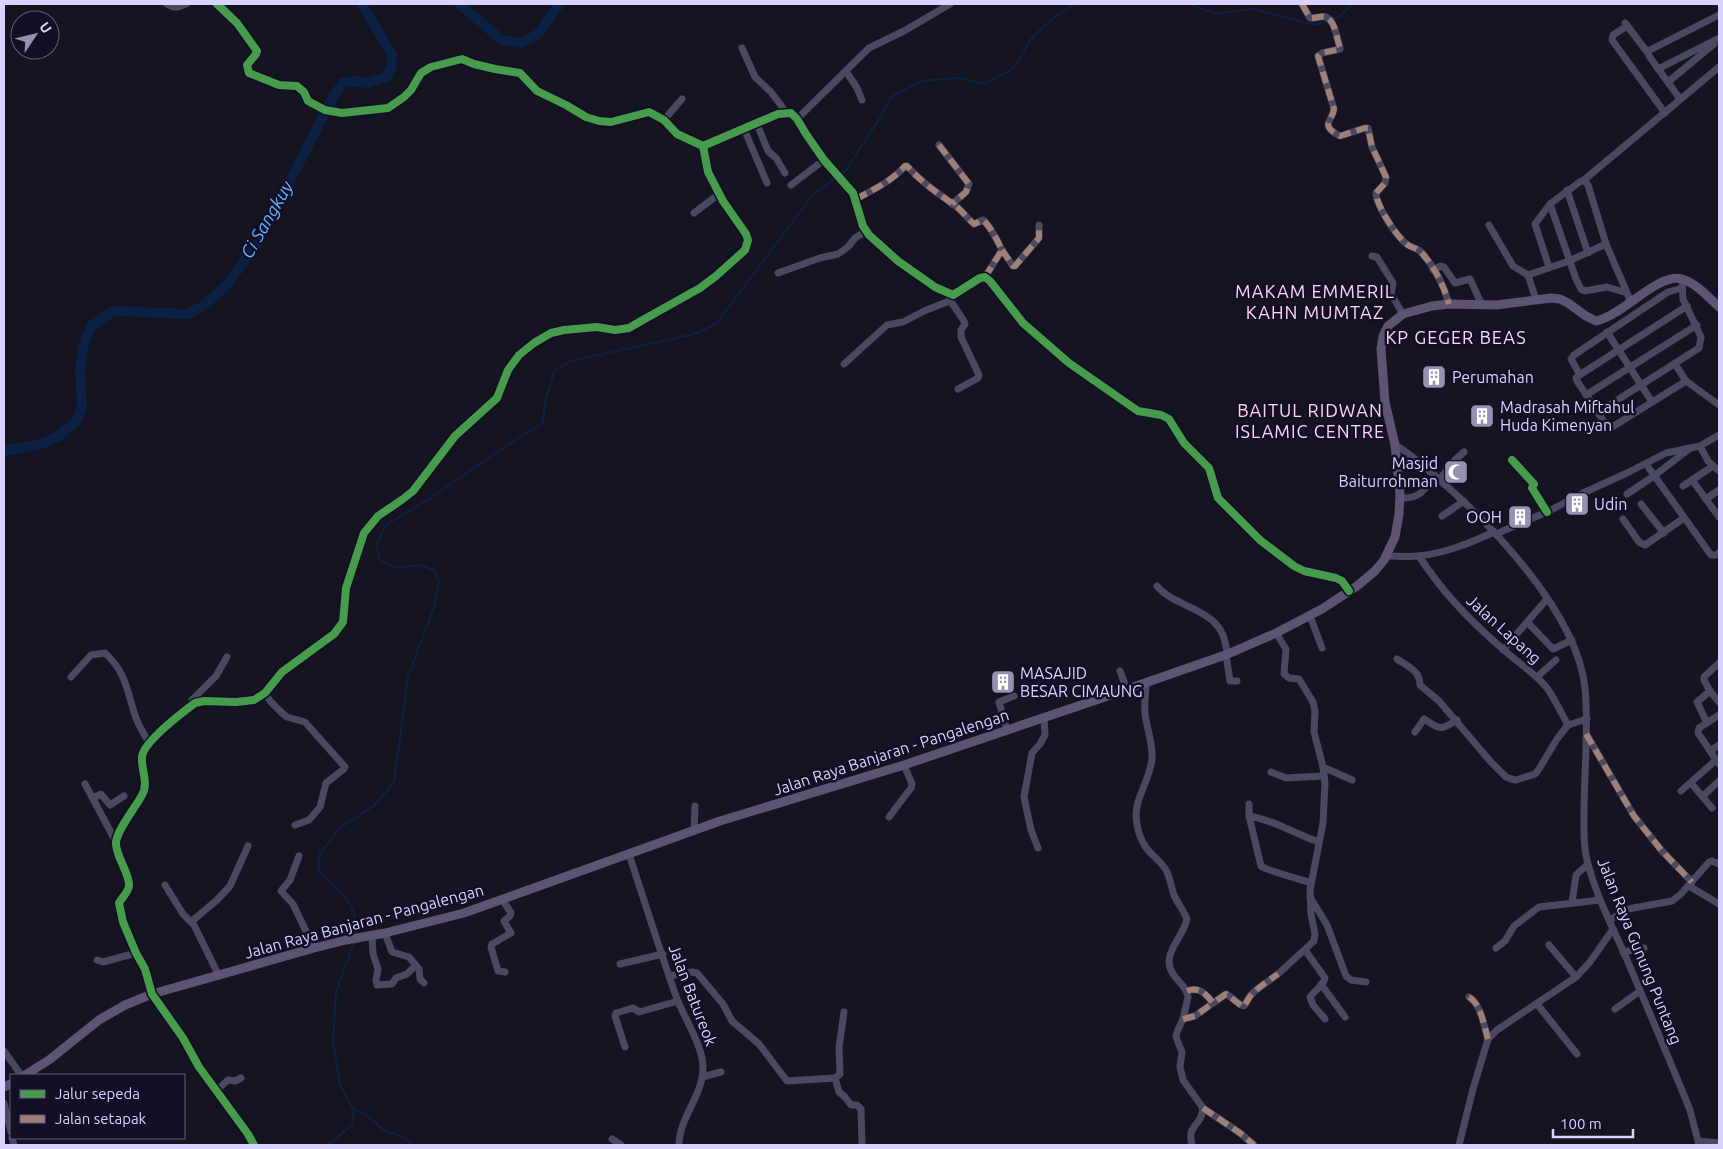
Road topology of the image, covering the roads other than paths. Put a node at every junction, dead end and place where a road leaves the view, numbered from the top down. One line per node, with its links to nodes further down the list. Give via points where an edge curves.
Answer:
1 (167, 4): 2 (street, via 178,7)
2 (186, 4)
3 (217, 4): 20 (street, via 237,23 257,51 247,65 249,73 279,85 297,86 308,101 325,110 342,113 388,108 411,90 420,73 462,59 495,69 520,72 537,91 599,122 646,112)
4 (950, 4): 12 (street, via 869,48)
5 (1302, 4): 45 (street, via 1310,18 1324,16 1329,20 1340,48 1318,56 1334,109 1329,125 1341,136 1368,128 1372,147 1386,177 1376,193 1377,201 1392,229 1408,246 1420,251)
6 (1718, 13): 9 (street)
7 (1719, 39): 11 (street); 13 (street)
8 (742, 48): 17 (street, via 755,77)
9 (1648, 53): 11 (street); 18 (street, via 1626,24 1614,35 1612,40)
10 (1719, 67): 15 (street)
11 (1658, 68): 13 (street)
12 (846, 71): 16 (street); 19 (street)
13 (1668, 82): 15 (street)
14 (682, 99): 20 (street)
15 (1680, 99): 18 (street)
16 (862, 100)
17 (786, 112): 19 (street); 21 (street)
18 (1665, 113): 27 (street)
19 (797, 119): 25 (street)
20 (664, 120): 24 (street, via 677,134)
21 (757, 124): 22 (street); 26 (street, via 768,151)
22 (744, 129): 24 (street); 28 (street)
23 (939, 145): 33 (street, via 969,184 966,192)
24 (704, 146): 31 (street, via 708,172)
25 (824, 160): 29 (street); 32 (street)
26 (785, 173)
27 (1584, 180): 30 (street); 39 (street)
28 (767, 183)
29 (791, 185)
30 (1567, 190): 34 (street); 41 (street)
31 (719, 194): 35 (street); 120 (street, via 746,234 748,240 743,251 700,288 629,328 597,327 551,333 519,355 508,370 497,398 455,436 413,490 378,516 364,533 346,588 343,622 338,629 282,672)
32 (856, 199): 33 (street, via 906,166); 38 (street)
33 (952, 204): 40 (street, via 974,224 984,220)
34 (1550, 204): 43 (street); 44 (street, via 1535,224)
35 (694, 212)
36 (1039, 225): 40 (street, via 1039,238 1016,266)
37 (1489, 225): 47 (street, via 1513,266)
38 (866, 231): 46 (street, via 838,254); 51 (street, via 898,261)
39 (1606, 244): 41 (street); 50 (street)
40 (1002, 250): 48 (street)
41 (1588, 253): 43 (street)
42 (1372, 256): 58 (street, via 1377,257 1393,283 1391,294)
43 (1569, 261): 44 (street); 50 (street, via 1581,289 1607,287)
44 (1549, 267): 47 (street)
45 (1433, 270): 54 (street); 55 (street, via 1444,267 1456,283 1470,279)
46 (778, 273)
47 (1528, 275): 52 (street)
48 (985, 277): 51 (street); 100 (street, via 1023,323 1060,356 1138,411 1170,419 1184,443 1212,471 1218,498 1260,540 1294,566 1336,578)
49 (1682, 284): 53 (main road, Jalan Raya Banjaran - Pangalengan, via 1678,278 1662,282); 56 (street); 57 (main road, via 1694,285); 60 (street)
50 (1627, 292): 53 (street)
51 (952, 298): 62 (street, via 903,322 887,325); 68 (street, via 965,324 961,337 979,375)
52 (1536, 300): 53 (main road, Jalan Raya Banjaran - Pangalengan, via 1560,299 1596,321 1616,313); 55 (main road, Jalan Raya Banjaran - Pangalengan)
53 (1631, 302)
54 (1449, 304): 55 (main road, Jalan Raya Banjaran - Pangalengan); 58 (main road, Jalan Raya Banjaran - Pangalengan)
55 (1482, 305)
56 (1687, 306): 59 (street); 61 (street)
57 (1719, 307)
58 (1403, 314): 74 (main road, Jalan Raya Banjaran - Pangalengan, via 1388,326 1381,342 1385,402)
59 (1697, 325): 63 (street, via 1701,337 1699,348); 64 (street)
60 (1607, 332): 61 (street); 65 (street, via 1571,359)
61 (1618, 350): 64 (street); 65 (street)
62 (844, 364)
63 (1675, 364): 66 (street); 67 (street)
64 (1630, 366): 67 (street); 69 (street)
65 (1580, 374): 69 (street, via 1576,378)
66 (1686, 381): 70 (street); 71 (street)
67 (1641, 385): 70 (street); 72 (street)
68 (958, 390)
69 (1586, 395): 72 (street)
70 (1652, 402): 72 (street, via 1610,428)
71 (1719, 405)
72 (1597, 413)
73 (1719, 435): 75 (street)
74 (1395, 445): 81 (street, Jalan Raya Gunung Puntang); 86 (main road, Jalan Raya Banjaran - Pangalengan)
75 (1700, 446): 76 (street); 79 (street, via 1704,456)
76 (1689, 448): 78 (street, via 1671,451); 80 (street)
77 (1464, 452): 81 (street)
78 (1646, 464): 80 (street); 94 (street)
79 (1716, 468): 82 (street)
80 (1654, 476): 85 (street); 92 (street)
81 (1437, 478): 86 (street, via 1421,494); 88 (street, Jalan Raya Gunung Puntang)
82 (1692, 480): 83 (street); 87 (street)
83 (1683, 486)
84 (1719, 490): 87 (street)
85 (1627, 494)
86 (1400, 498): 97 (main road, Jalan Raya Banjaran - Pangalengan, via 1398,524)
87 (1706, 499): 91 (street)
88 (1464, 501): 90 (street); 94 (street, Jalan Raya Gunung Puntang)
89 (1641, 504): 95 (street)
90 (1442, 516)
91 (1719, 517)
92 (1684, 518): 95 (street); 96 (street, via 1711,555)
93 (1623, 519): 95 (street, via 1643,545)
94 (1495, 533): 98 (street); 101 (street, Jalan Raya Gunung Puntang)
95 (1664, 533)
96 (1719, 553)
97 (1387, 556): 98 (street); 100 (main road, Jalan Raya Banjaran - Pangalengan, via 1375,571)
98 (1419, 556): 107 (street, Jalan Lapang, via 1452,601)
99 (1157, 586): 108 (street, via 1181,604 1208,617 1223,634)
100 (1349, 591): 102 (main road, Jalan Raya Banjaran - Pangalengan)
101 (1547, 599): 105 (street, Jalan Raya Gunung Puntang); 107 (street)
102 (1312, 615): 104 (main road, Jalan Raya Banjaran - Pangalengan); 106 (street)
103 (1530, 625): 105 (street, via 1553,649)
104 (1276, 633): 108 (main road, Jalan Raya Banjaran - Pangalengan); 138 (street, via 1286,649 1284,674 1299,679 1313,702 1314,732)
105 (1572, 640): 126 (street, Jalan Raya Gunung Puntang, via 1581,665)
106 (1322, 648)
107 (1503, 650): 115 (street, Jalan Lapang)
108 (1227, 654): 116 (street, via 1230,681); 117 (main road, Jalan Raya Banjaran - Pangalengan)
109 (227, 657): 123 (street, via 216,676 192,700)
110 (1397, 659): 127 (street, via 1416,672 1420,686 1439,700)
111 (1556, 660): 115 (street)
112 (1719, 663): 119 (street, via 1704,677)
113 (1120, 671): 118 (street)
114 (71, 677): 133 (street, via 91,655 105,653 128,687 134,715)
115 (1537, 677): 129 (street, Jalan Lapang)
116 (1237, 681)
117 (1146, 683): 118 (main road, Jalan Raya Banjaran - Pangalengan); 198 (street, via 1144,702 1152,759 1136,805 1136,822 1142,843 1165,869 1174,896 1186,917 1169,956 1171,972)
118 (1127, 690): 125 (main road, Jalan Raya Banjaran - Pangalengan)
119 (1710, 690): 122 (street); 128 (street, via 1697,702)
120 (265, 693): 123 (street, via 250,701 204,701); 154 (street, via 287,717 305,722 345,767 326,783 320,807 309,820)
121 (1014, 696): 130 (street, via 999,702)
122 (1719, 702)
123 (191, 706): 133 (street)
124 (1719, 715): 128 (street)
125 (1044, 718): 130 (main road, Jalan Raya Banjaran - Pangalengan); 159 (street, via 1045,735 1032,753 1024,797)
126 (1587, 719): 129 (street); 132 (street, Jalan Raya Gunung Puntang)
127 (1456, 720): 129 (street, via 1511,780 1535,774); 131 (street, via 1439,728 1424,719)
128 (1707, 723): 135 (street, via 1698,732)
129 (1568, 725)
130 (1007, 730): 137 (main road, Jalan Raya Banjaran - Pangalengan)
131 (1415, 732)
132 (1586, 734): 162 (street, Jalan Raya Gunung Puntang, via 1584,833); 165 (street, via 1634,816)
133 (149, 743): 156 (street, via 142,757 144,793)
134 (1719, 745): 135 (street)
135 (1710, 751): 136 (street)
136 (1718, 762): 143 (street)
137 (904, 765): 153 (street, via 911,788); 155 (main road, Jalan Raya Banjaran - Pangalengan)
138 (1323, 767): 140 (street); 141 (street)
139 (1271, 772): 140 (street, via 1286,778)
140 (1324, 776): 157 (street)
141 (1352, 780)
142 (1719, 781): 147 (street)
143 (1691, 783): 145 (street); 147 (street)
144 (86, 784): 148 (street)
145 (1682, 791)
146 (124, 796): 148 (street, via 110,805 100,794)
147 (1703, 796): 151 (street)
148 (93, 798): 156 (street)
149 (1249, 804): 152 (street)
150 (695, 806): 155 (street)
151 (1712, 808)
152 (1249, 816): 157 (street); 164 (street, via 1261,866)
153 (889, 817)
154 (295, 824)
155 (694, 831): 160 (main road, Jalan Raya Banjaran - Pangalengan)
156 (116, 842): 185 (street, via 129,884 120,903 123,922)
157 (1319, 842): 164 (street)
158 (248, 846): 173 (street, via 230,886)
159 (1038, 848)
160 (629, 854): 168 (main road, Jalan Raya Banjaran - Pangalengan); 186 (street, Jalan Batureok)
161 (299, 856): 180 (street, via 290,880 281,891 293,904)
162 (1588, 864): 169 (street, Jalan Raya Gunung Puntang); 170 (street, via 1576,875)
163 (1719, 864): 165 (street, via 1709,862)
164 (1311, 882): 167 (street)
165 (1691, 884): 171 (street); 172 (street, via 1672,901 1628,909)
166 (165, 885): 173 (street)
167 (1310, 897): 175 (street); 178 (street)
168 (502, 899): 176 (main road, Jalan Raya Banjaran - Pangalengan, via 464,913); 190 (street, via 510,913 504,921 511,934 491,947 498,971)
169 (1600, 900): 170 (street); 172 (street, Jalan Raya Gunung Puntang)
170 (1572, 903): 181 (street, via 1535,909 1514,926 1505,941)
171 (1719, 904)
172 (1610, 920): 174 (street, Jalan Raya Gunung Puntang)
173 (192, 923): 191 (street)
174 (1613, 930): 184 (street, Jalan Raya Gunung Puntang); 193 (street)
175 (1330, 931): 178 (street); 194 (street, via 1348,978)
176 (385, 933): 177 (main road, Jalan Raya Banjaran - Pangalengan); 189 (street, via 392,952 408,957)
177 (371, 936): 180 (main road, Jalan Raya Banjaran - Pangalengan); 189 (street, via 372,954 378,969 377,985 392,984)
178 (1315, 939): 183 (street)
179 (1549, 945): 193 (street)
180 (314, 948): 191 (main road, Jalan Raya Banjaran - Pangalengan)
181 (1496, 948)
182 (1644, 948): 184 (street)
183 (1304, 950): 196 (street, via 1324,976); 202 (street, via 1255,991 1245,1006 1226,994)
184 (1623, 952): 197 (street, Jalan Raya Gunung Puntang)
185 (136, 953): 187 (street, via 103,962); 199 (street, via 145,969)
186 (663, 954): 188 (street); 192 (street, Jalan Batureok)
187 (97, 960)
188 (620, 964)
189 (415, 966): 195 (street)
190 (505, 972)
191 (219, 976): 199 (main road, Jalan Raya Banjaran - Pangalengan)
192 (669, 976): 201 (street, Jalan Batureok); 218 (street, via 697,973 723,1004 732,1021 759,1044 787,1081)
193 (1576, 977): 203 (street)
194 (1366, 982)
195 (424, 983)
196 (1321, 984): 206 (street); 208 (street, via 1310,999)
197 (1640, 991): 204 (street); 224 (street, Jalan Raya Gunung Puntang, via 1690,1110)
198 (1188, 992): 202 (street, via 1202,990); 207 (street)
199 (152, 994): 215 (main road, Jalan Raya Banjaran - Pangalengan, via 99,1020 49,1060); 219 (street)
200 (1469, 997): 209 (street, via 1476,1005)
201 (678, 1001): 210 (street, via 639,1012 633,1008 616,1014); 216 (street, Jalan Batureok, via 699,1049)
202 (1213, 1002): 207 (street, via 1193,1017)
203 (1537, 1004): 209 (street); 212 (street)
204 (1615, 1009)
205 (844, 1012): 218 (street, via 839,1048 840,1074)
206 (1345, 1017)
207 (1183, 1019): 221 (street, via 1176,1037 1182,1052 1181,1074)
208 (1325, 1019)
209 (1488, 1039): 232 (street)
210 (625, 1048)
211 (4, 1051): 214 (street)
212 (1577, 1054)
213 (721, 1072): 216 (street)
214 (22, 1074)
215 (25, 1074)
216 (702, 1077): 228 (street, Jalan Batureok, via 682,1127)
217 (241, 1078): 219 (street, via 228,1080)
218 (835, 1078): 229 (street, via 839,1092 849,1103 861,1108)
219 (216, 1090): 226 (street)
220 (4, 1103): 222 (street)
221 (1203, 1108): 230 (street, via 1190,1133); 231 (street)
222 (10, 1128)
223 (612, 1139): 227 (street)
224 (1699, 1143): 225 (street)
225 (1719, 1143)
226 (254, 1145)
227 (621, 1145)
228 (679, 1145)
229 (862, 1145)
230 (1192, 1145)
231 (1254, 1145)
232 (1459, 1145)

